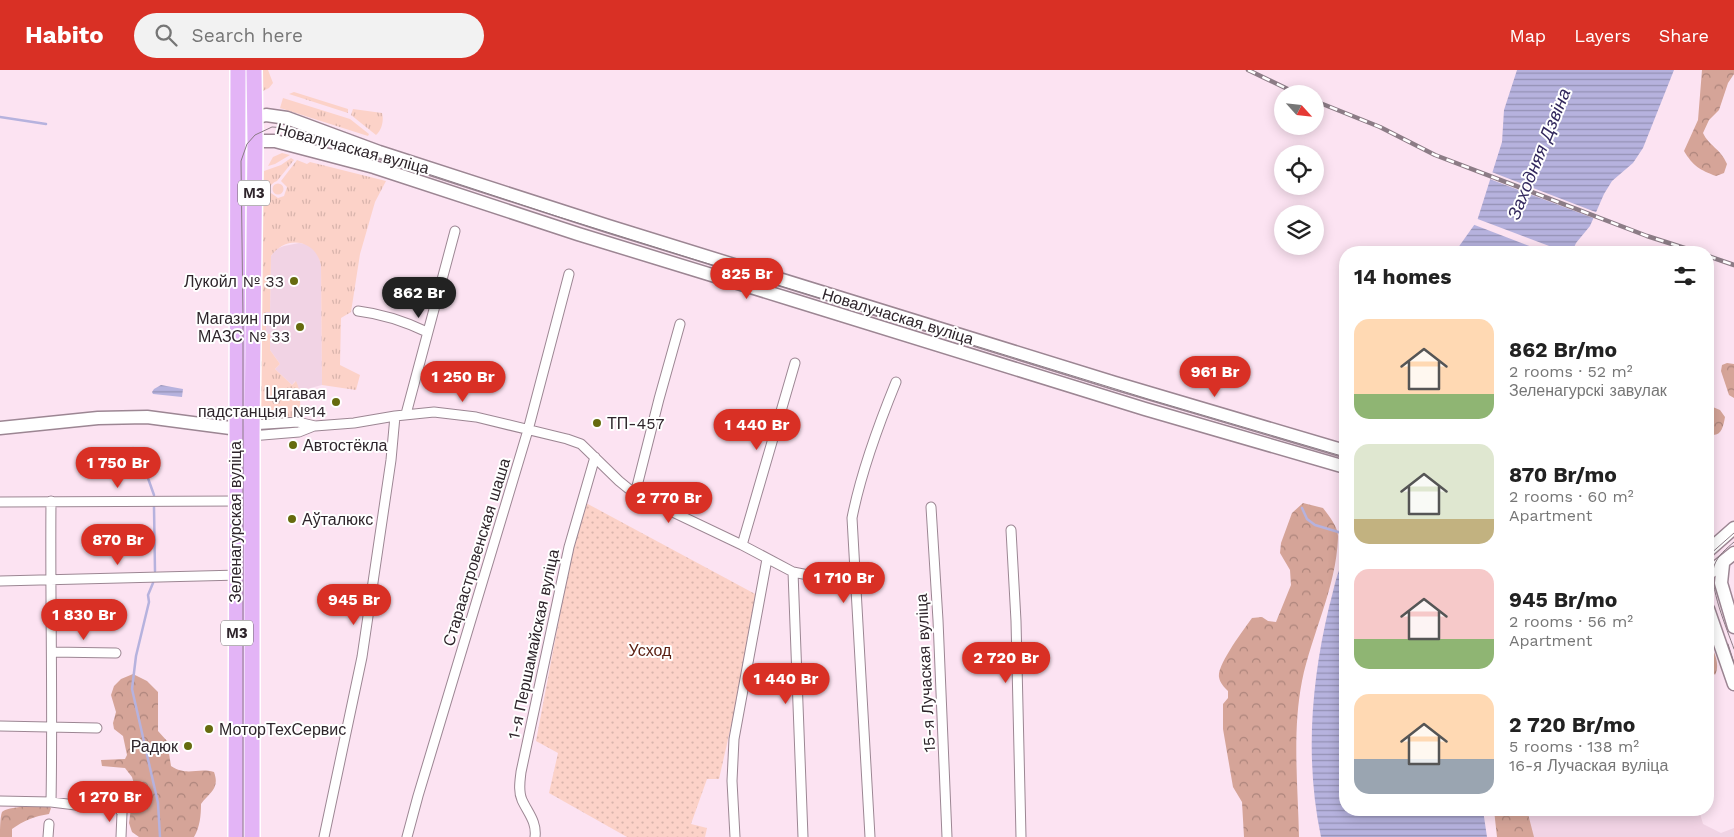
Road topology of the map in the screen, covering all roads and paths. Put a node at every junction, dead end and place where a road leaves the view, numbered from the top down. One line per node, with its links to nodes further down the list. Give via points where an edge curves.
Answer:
1 (238, 70): 4 (main road, М3)
2 (254, 70): 3 (main road, М3)
3 (254, 118): 4 (main road); 5 (main road, Зеленагурская вуліца / М3); 6 (main road, Новалучаская вуліца, via 266,115 287,118)
4 (237, 130): 5 (main road, Новалучаская вуліца); 20 (main road, Зеленагурская вуліца / М3)
5 (255, 141): 7 (main road, Новалучаская вуліца, via 275,141); 20 (main road, Зеленагурская вуліца / М3)
6 (379, 152): 7 (street); 15 (main road, Новалучаская вуліца)
7 (374, 167): 16 (main road, Новалучаская вуліца, via 578,234)
8 (455, 231): 12 (street)
9 (569, 274): 21 (street, Стараастровенская шаша)
10 (358, 311): 12 (street, via 400,319)
11 (680, 324): 25 (street)
12 (427, 332): 17 (street)
13 (795, 364): 34 (street)
14 (896, 382): 46 (street, via 880,421 852,518)
15 (1150, 393): 16 (street); 22 (main road, Новалучаская вуліца)
16 (1145, 409): 24 (main road, Новалучаская вуліца)
17 (406, 414): 18 (street); 21 (street, via 434,412 476,417)
18 (395, 416): 20 (street, via 354,424 315,426 298,432); 64 (street, via 362,657)
19 (0, 428): 20 (main road, via 98,418 147,417)
20 (247, 430): 27 (main road, Зеленагурская вуліца / М3)
21 (528, 430): 23 (street, via 581,444); 65 (street, Стараастровенская шаша)
22 (1339, 449)
23 (595, 457): 25 (street); 66 (street, 1-я Першамайская вуліца, via 569,547 521,772 521,798 532,817 536,830)
24 (1339, 465)
25 (635, 494): 34 (street)
26 (51, 501): 27 (street); 28 (street); 44 (street)
27 (245, 501): 31 (main road, Зеленагурская вуліца / М3); 32 (main road, Зеленагурская вуліца / М3)
28 (0, 502)
29 (930, 507): 70 (street, 15-я Лучаская вуліца)
30 (1734, 528): 35 (main road)
31 (236, 530): 32 (street); 43 (main road, Зеленагурская вуліца / М3)
32 (253, 530): 42 (main road, Зеленагурская вуліца / М3)
33 (1010, 530): 71 (street, via 1016,621)
34 (742, 545): 37 (street)
35 (1714, 546)
36 (1734, 553): 39 (main road)
37 (767, 559): 41 (street); 67 (street, via 734,739)
38 (1714, 561): 39 (main road)
39 (1723, 564): 40 (main road); 48 (main road, via 1721,583)
40 (1714, 570)
41 (793, 572): 46 (street); 68 (street)
42 (253, 574): 43 (street); 55 (main road, Зеленагурская вуліца / М3)
43 (237, 575): 44 (street); 56 (main road, Зеленагурская вуліца / М3)
44 (50, 580): 45 (street); 49 (street)
45 (0, 581)
46 (854, 584): 69 (street)
47 (1714, 627): 51 (main road)
48 (1734, 627)
49 (52, 652): 50 (street); 53 (street)
50 (116, 654)
51 (1734, 684)
52 (0, 726): 53 (street)
53 (53, 726): 54 (street); 58 (street)
54 (97, 728)
55 (252, 775): 56 (street); 63 (main road, Зеленагурская вуліца / М3)
56 (237, 776): 62 (main road, Зеленагурская вуліца / М3)
57 (0, 802): 58 (street)
58 (51, 802): 61 (street, via 92,807 117,805 122,813)
59 (49, 824): 60 (street)
60 (48, 837)
61 (121, 837)
62 (236, 837)
63 (252, 837)
64 (324, 837)
65 (407, 837)
66 (534, 837)
67 (735, 837)
68 (803, 837)
69 (870, 837)
70 (947, 837)
71 (1021, 837)

